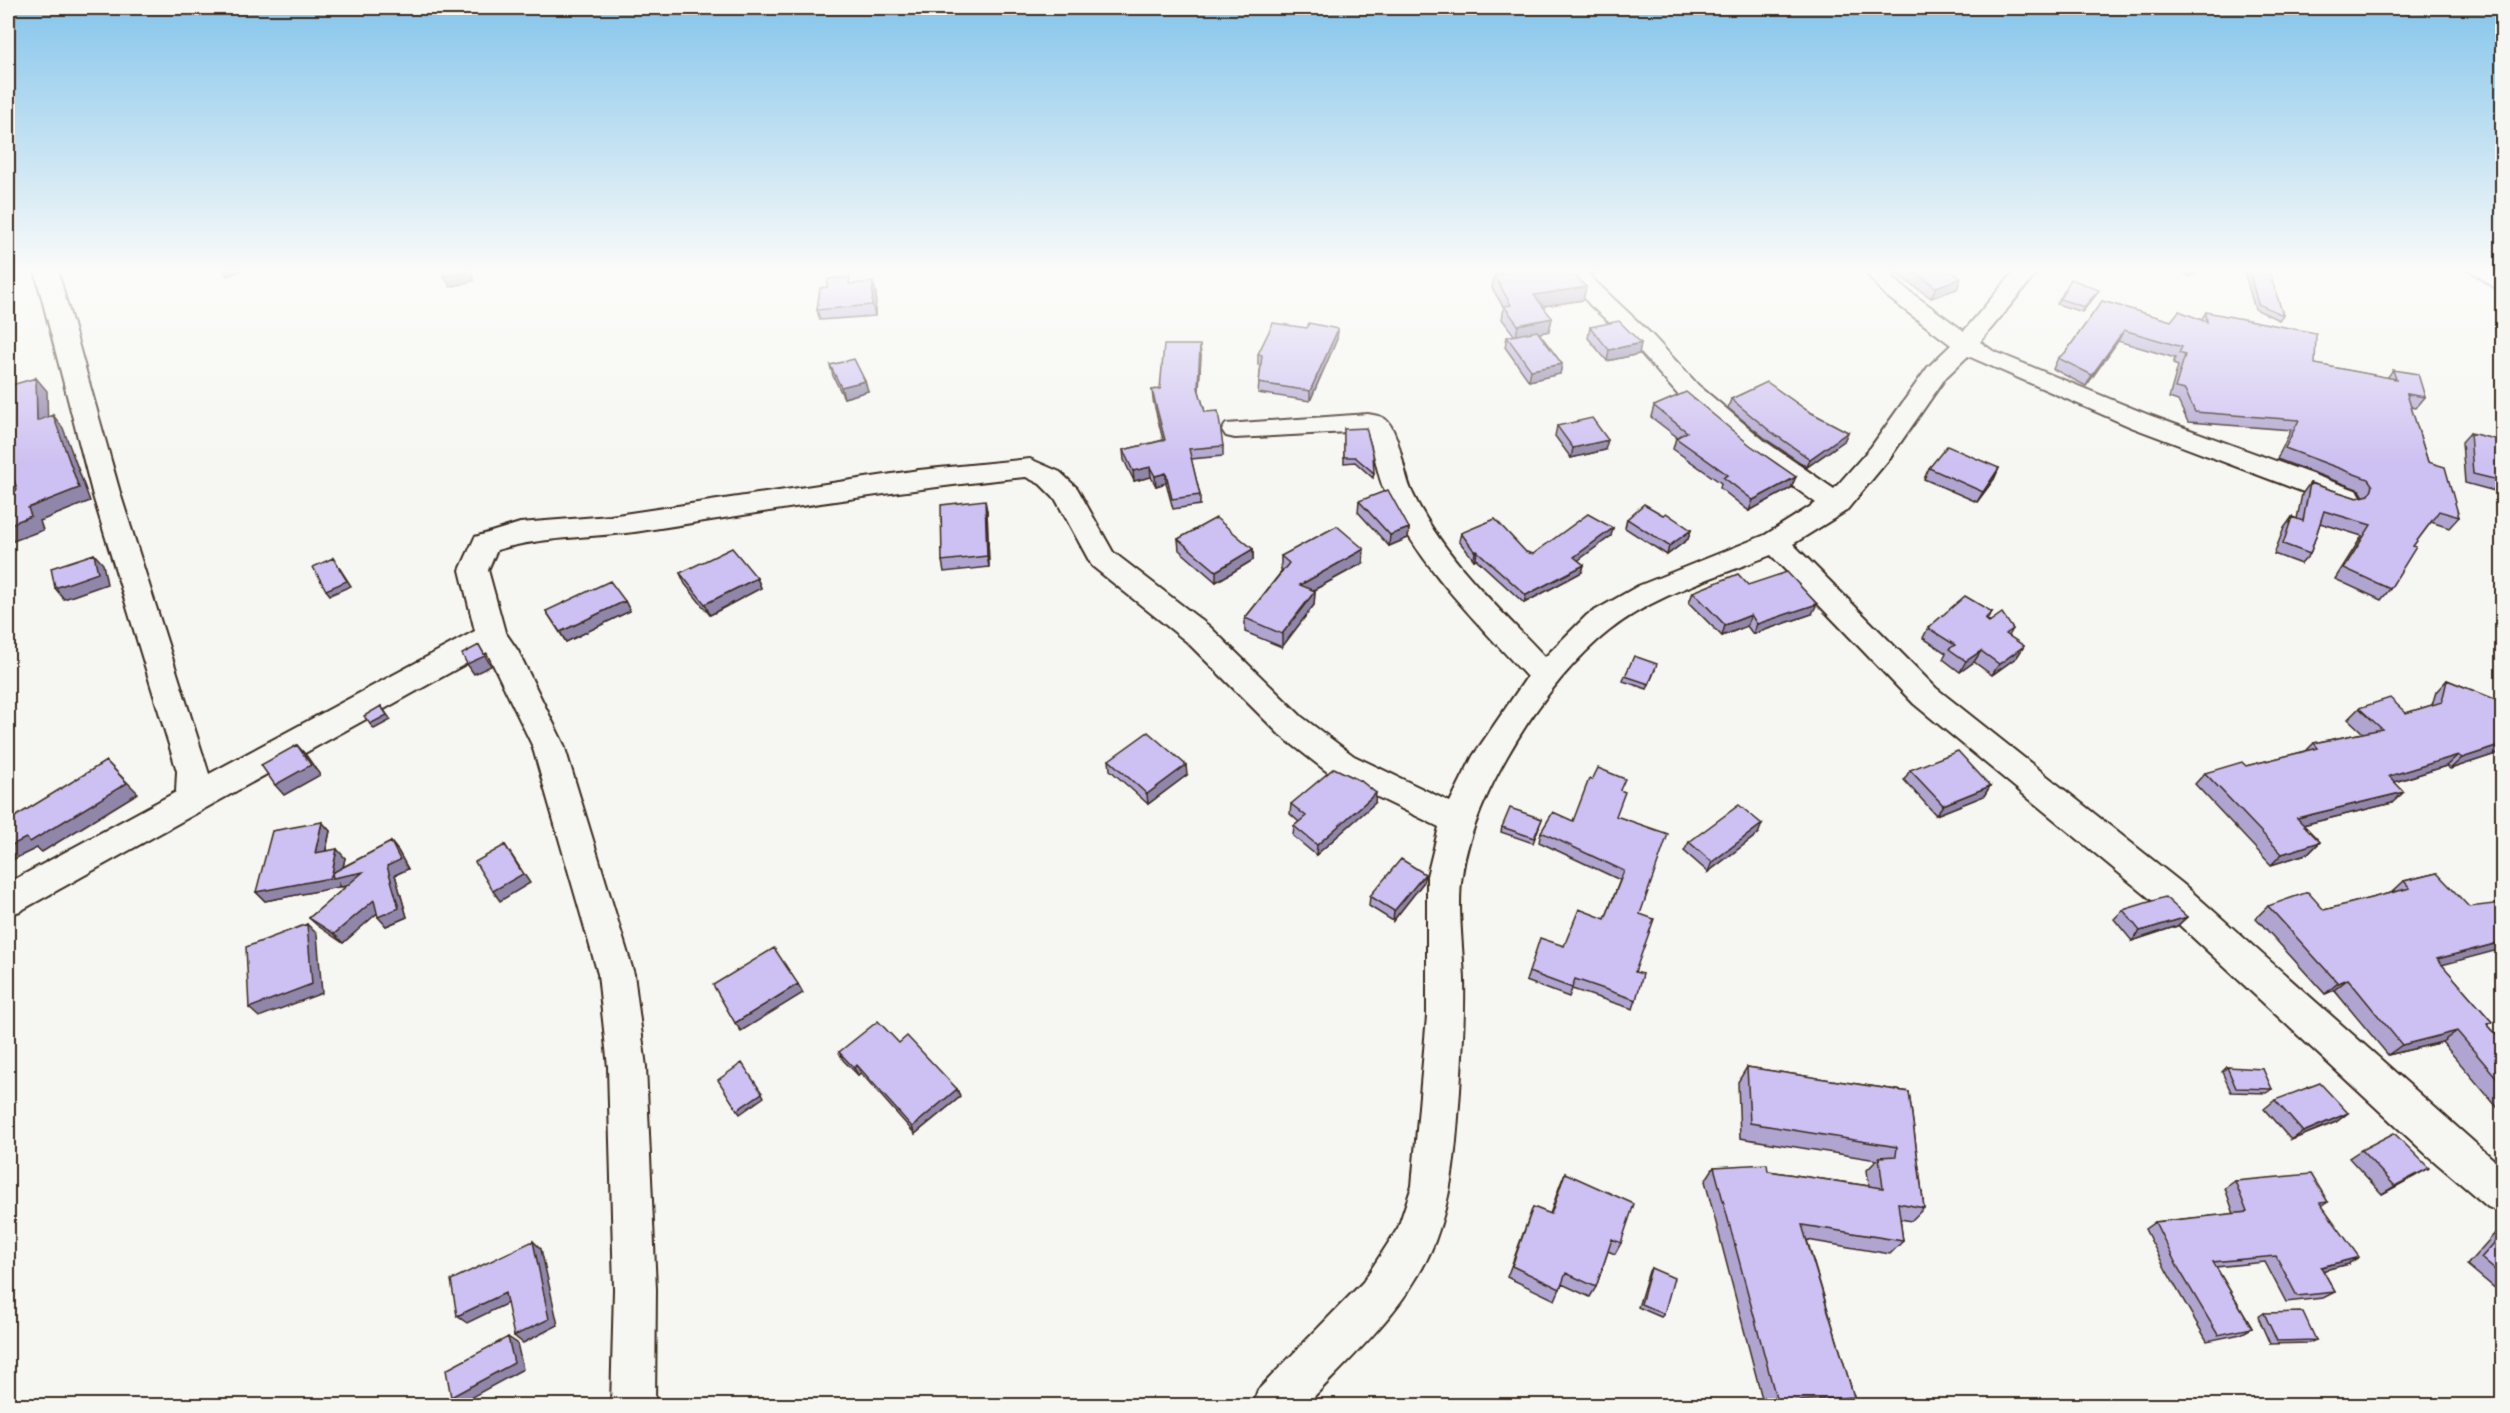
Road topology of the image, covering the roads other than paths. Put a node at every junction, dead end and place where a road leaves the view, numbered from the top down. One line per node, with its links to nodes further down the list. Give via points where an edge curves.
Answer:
1 (63, 334): 12 (street, via 107,496 193,771)
2 (1636, 334): 8 (street, via 1689,391 1757,448)
3 (1952, 334): 5 (street)
4 (1974, 334): 5 (street)
5 (1966, 344): 7 (street, via 2036,380); 8 (street, via 1937,372 1880,453)
6 (1235, 430): 11 (street, via 1368,422 1376,425 1398,492 1432,548)
7 (2348, 498)
8 (1836, 504): 9 (street)
9 (1776, 542): 11 (street, via 1712,565 1627,604 1598,623); 15 (street, via 1925,696 2172,895)
10 (491, 636): 12 (street); 13 (street, via 474,570 485,544 520,533 610,526 919,479 1030,468 1050,478 1067,495 1102,559 1198,634 1291,726 1341,765); 16 (street, via 503,651 548,745 616,974 627,1067 635,1289)
11 (1544, 676): 13 (street, via 1485,765)
12 (193, 797): 14 (street)
13 (1458, 821): 17 (street, via 1443,876 1446,1016 1432,1186 1415,1239 1378,1297)
14 (8, 900)
15 (2502, 1193)
16 (633, 1406)
17 (1274, 1406)

